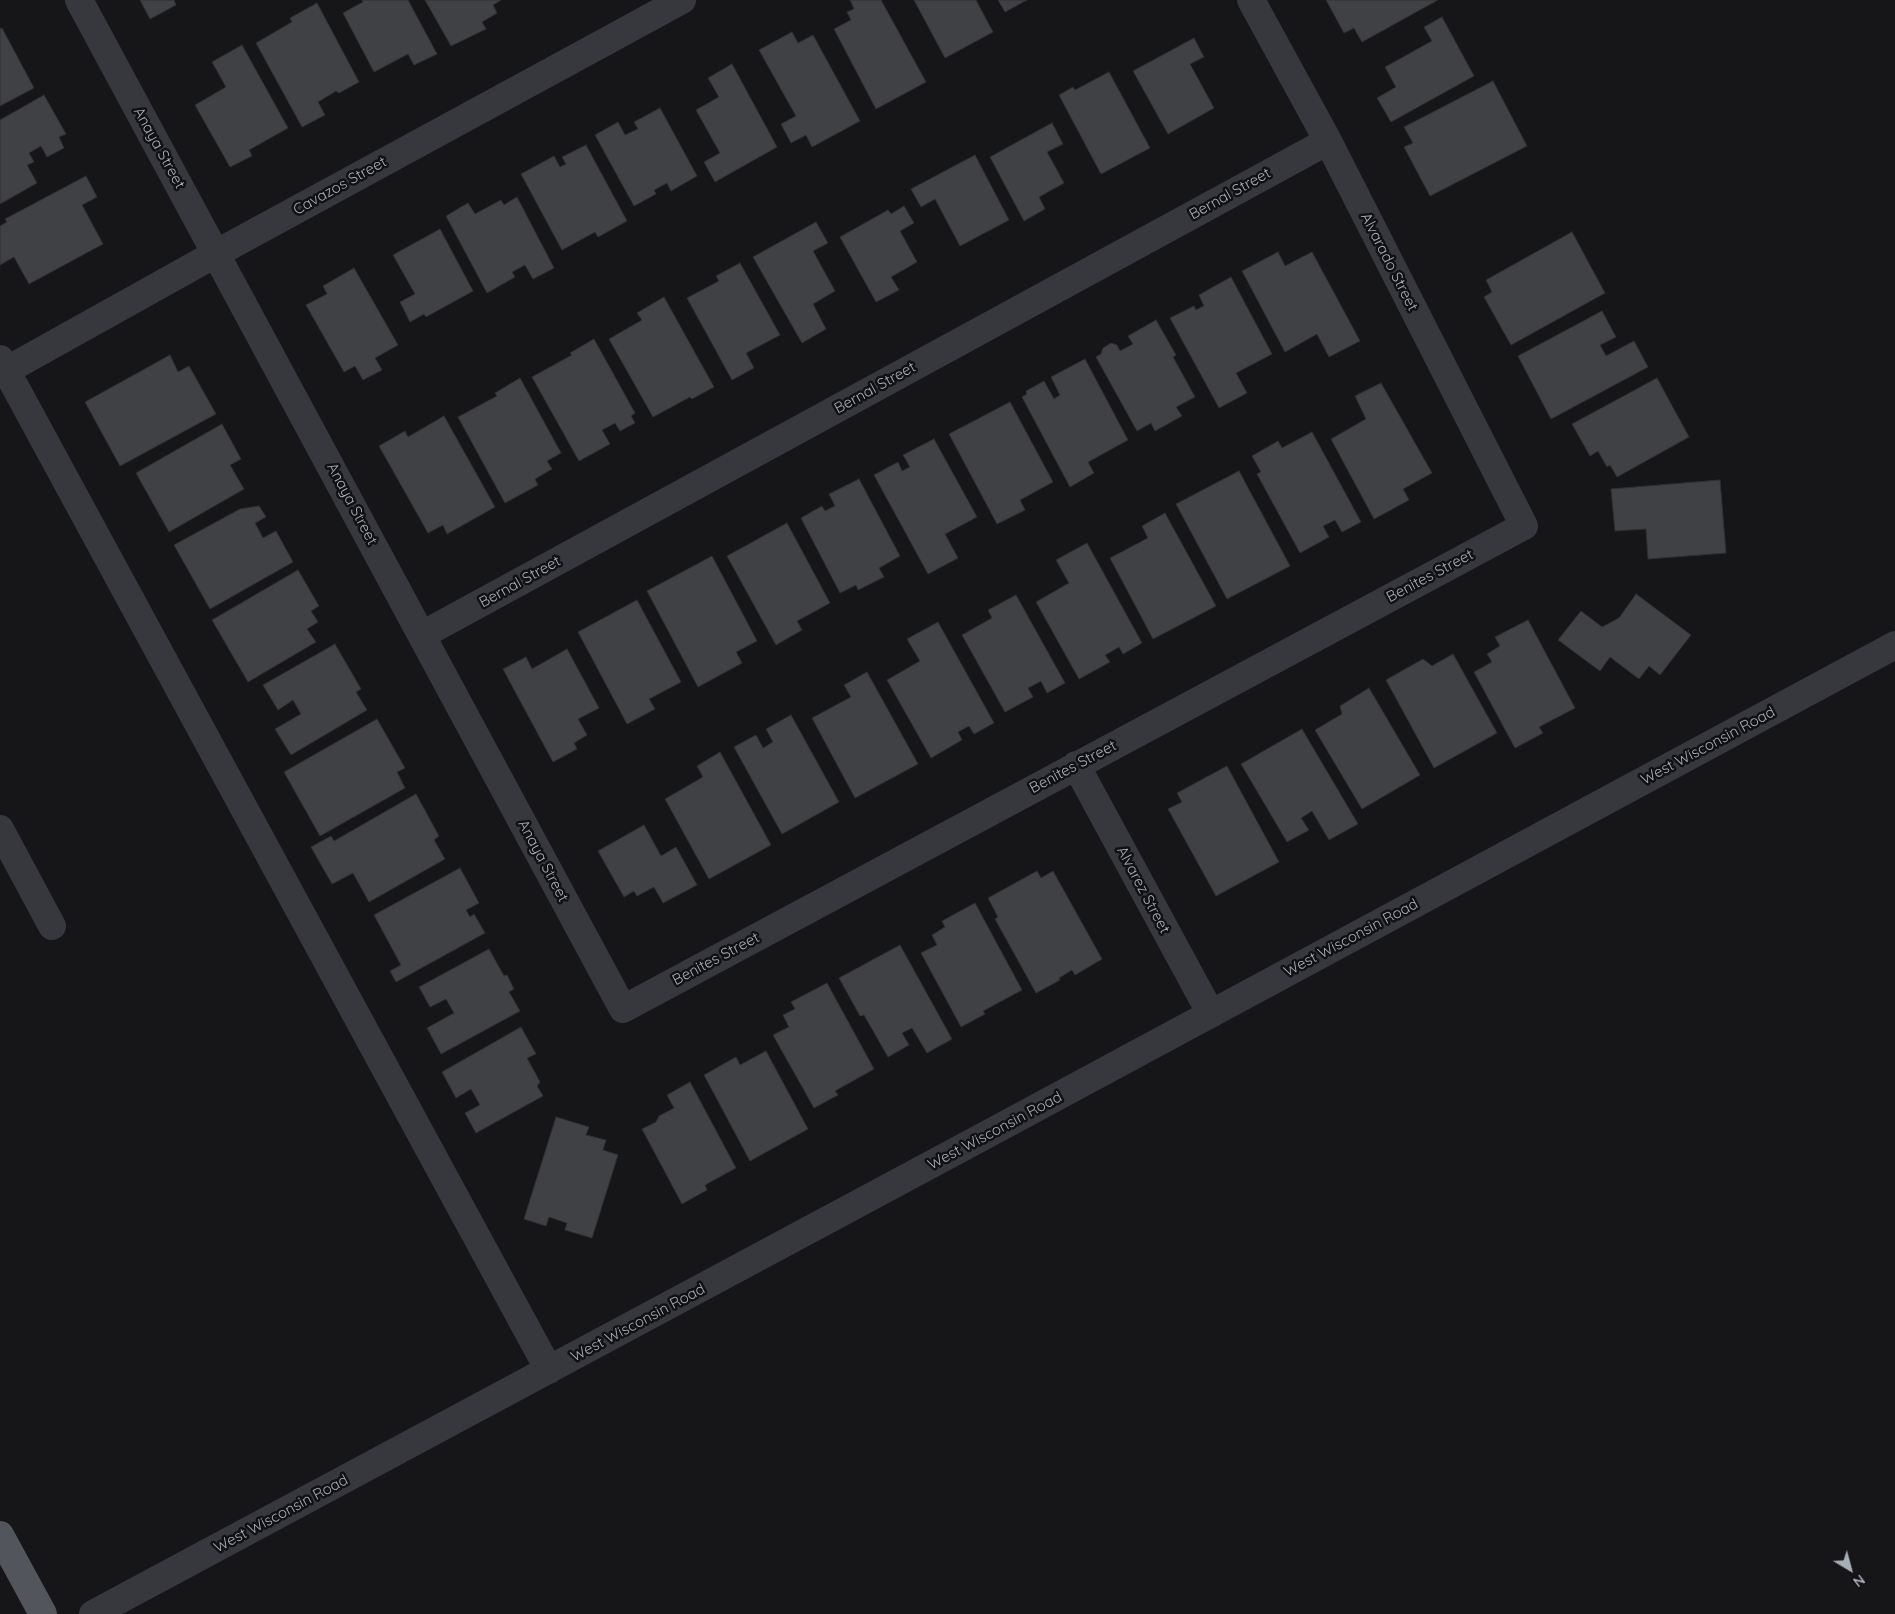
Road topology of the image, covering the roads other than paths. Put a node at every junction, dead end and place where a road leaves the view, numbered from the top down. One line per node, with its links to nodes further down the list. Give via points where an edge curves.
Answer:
1 (79, 0): 5 (street, Anaya Street)
2 (682, 0): 5 (street, Cavazos Street)
3 (1250, 0): 4 (street, Alvarado Street)
4 (1328, 141): 7 (street, Alvarado Street); 8 (street, Bernal Street)
5 (217, 253): 6 (street, Cavazos Street); 8 (street, Anaya Street)
6 (2, 368): 15 (street)
7 (1524, 526): 10 (street, Benites Street)
8 (422, 635): 13 (street, Anaya Street)
9 (1895, 644): 14 (street, West Wisconsin Road)
10 (1076, 765): 13 (street, Benites Street); 14 (street, Alvarez Street)
11 (0, 828): 12 (street)
12 (52, 926)
13 (623, 1009)
14 (1211, 1014): 15 (street, West Wisconsin Road)
15 (549, 1370): 18 (street, West Wisconsin Road)
16 (0, 1535): 17 (main road)
17 (43, 1614)
18 (93, 1614)

